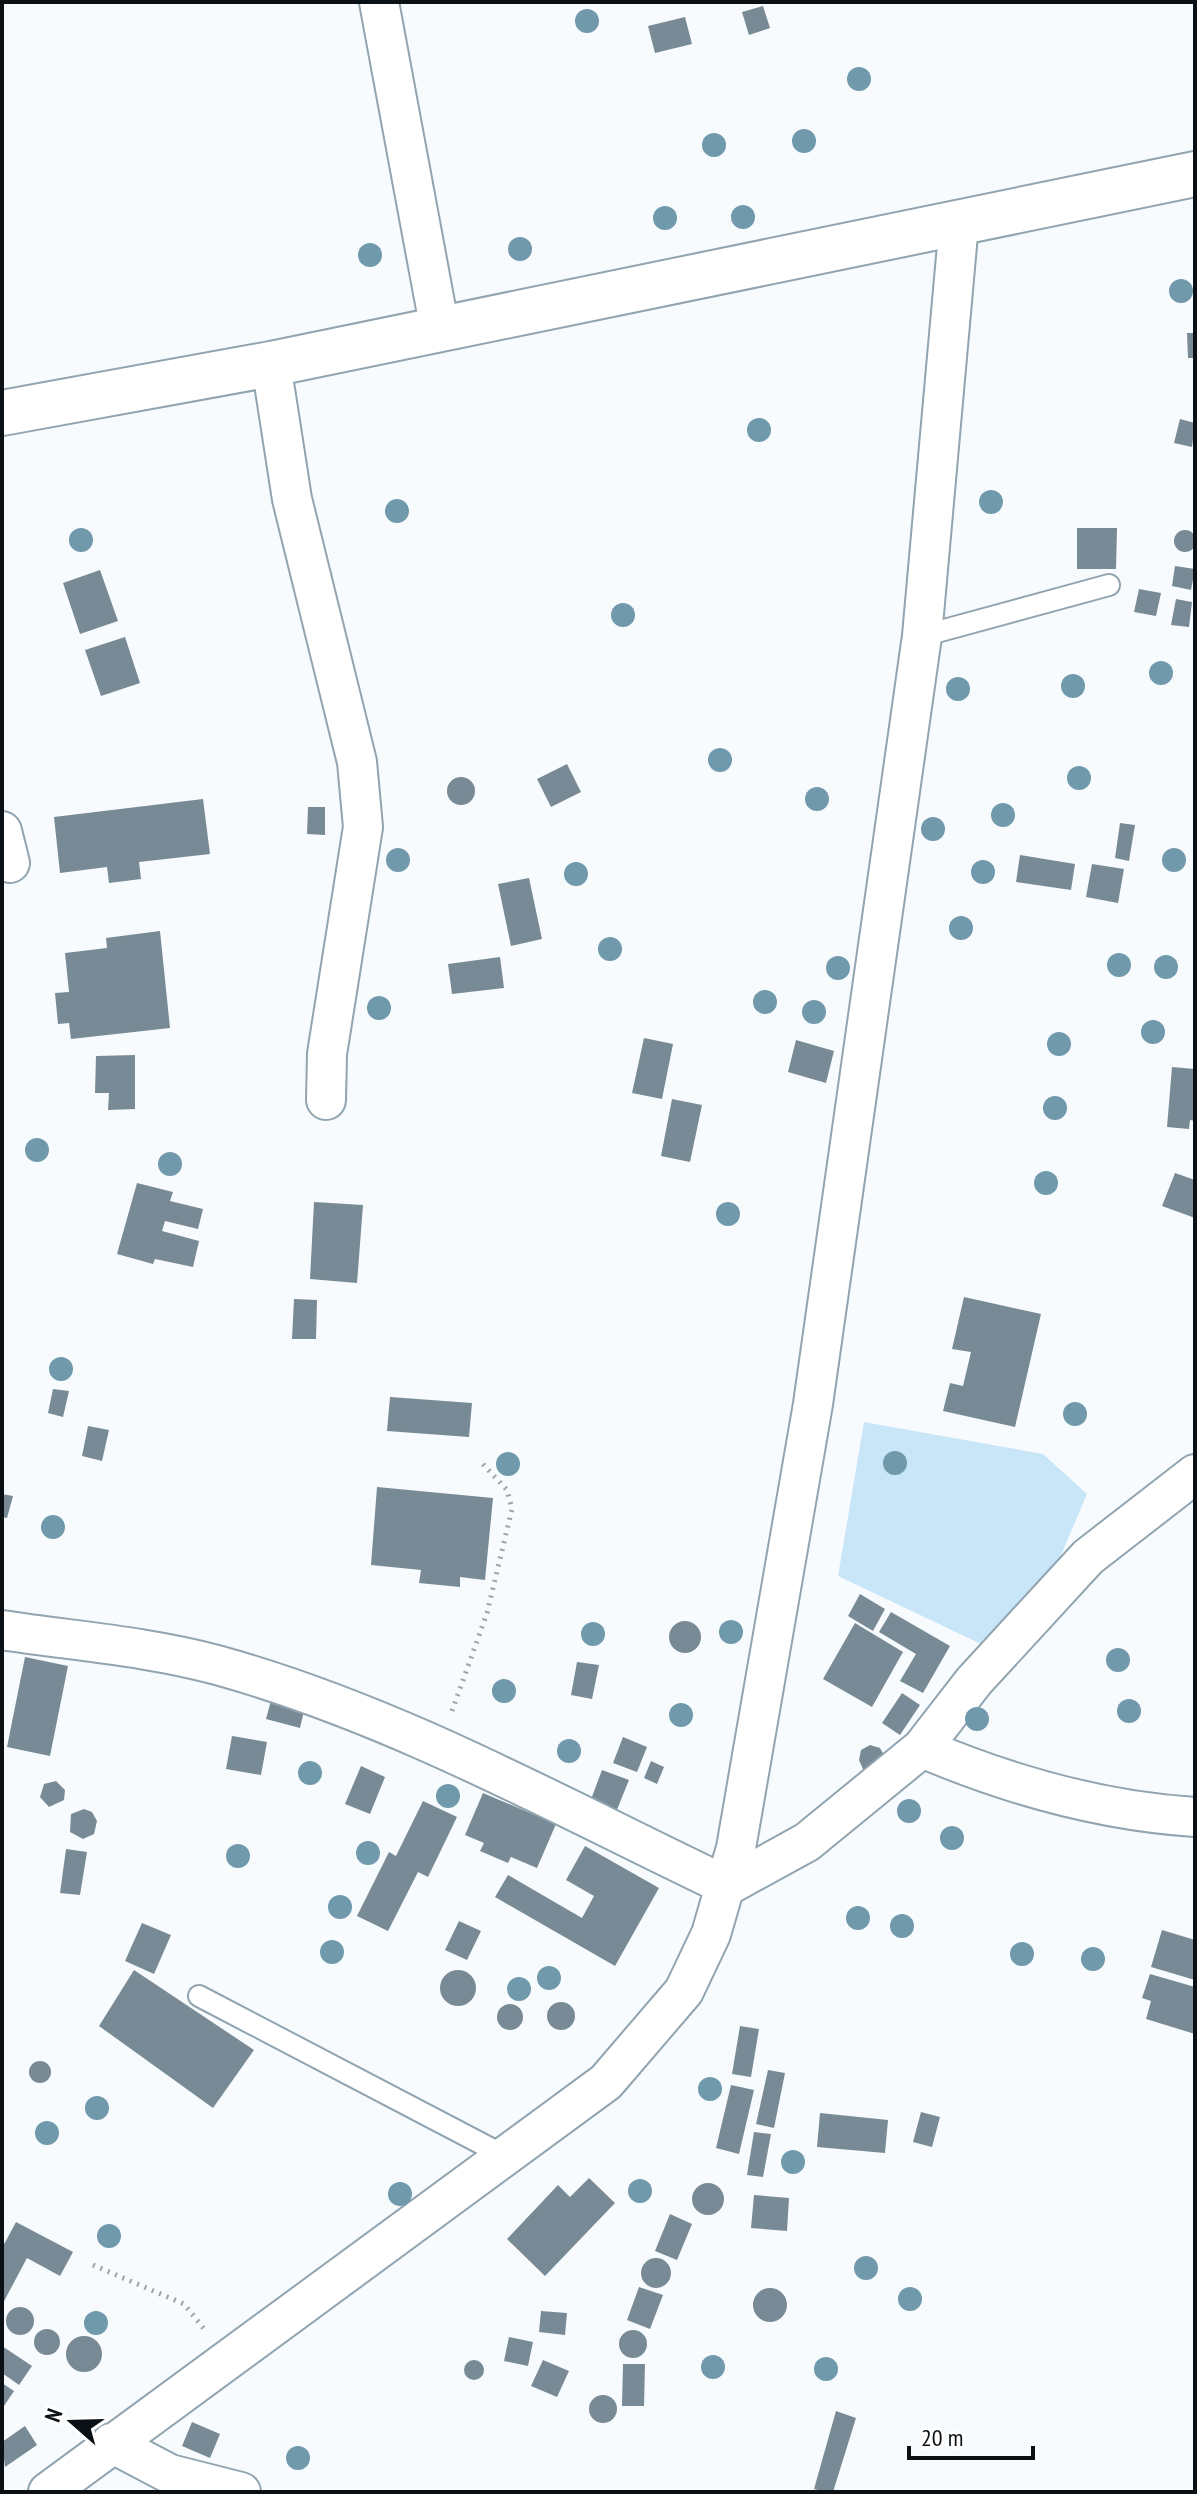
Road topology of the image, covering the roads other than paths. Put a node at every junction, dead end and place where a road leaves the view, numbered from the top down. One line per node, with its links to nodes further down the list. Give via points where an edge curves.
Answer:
1 (379, 2): 4 (street)
2 (1195, 174): 3 (street)
3 (959, 223): 4 (street); 8 (street)
4 (440, 330): 5 (street)
5 (271, 364): 6 (street); 9 (street, via 292,499 357,762 363,827 327,1054)
6 (2, 413)
7 (1109, 585): 8 (lane)
8 (922, 636): 14 (street, via 813,1404)
9 (326, 1100)
10 (1195, 1474): 12 (street, via 1088,1557 974,1681)
11 (2, 1630): 14 (street, via 172,1655 357,1712 440,1746)
12 (922, 1748): 13 (street, via 978,1772 1091,1803); 14 (street, via 807,1842)
13 (1195, 1817)
14 (727, 1886): 16 (street, via 684,1991 650,2034 606,2082)
15 (199, 1996): 16 (lane)
16 (505, 2156): 17 (street)
17 (111, 2443): 18 (street); 19 (street, via 170,2474)
18 (48, 2492)
19 (241, 2492)

